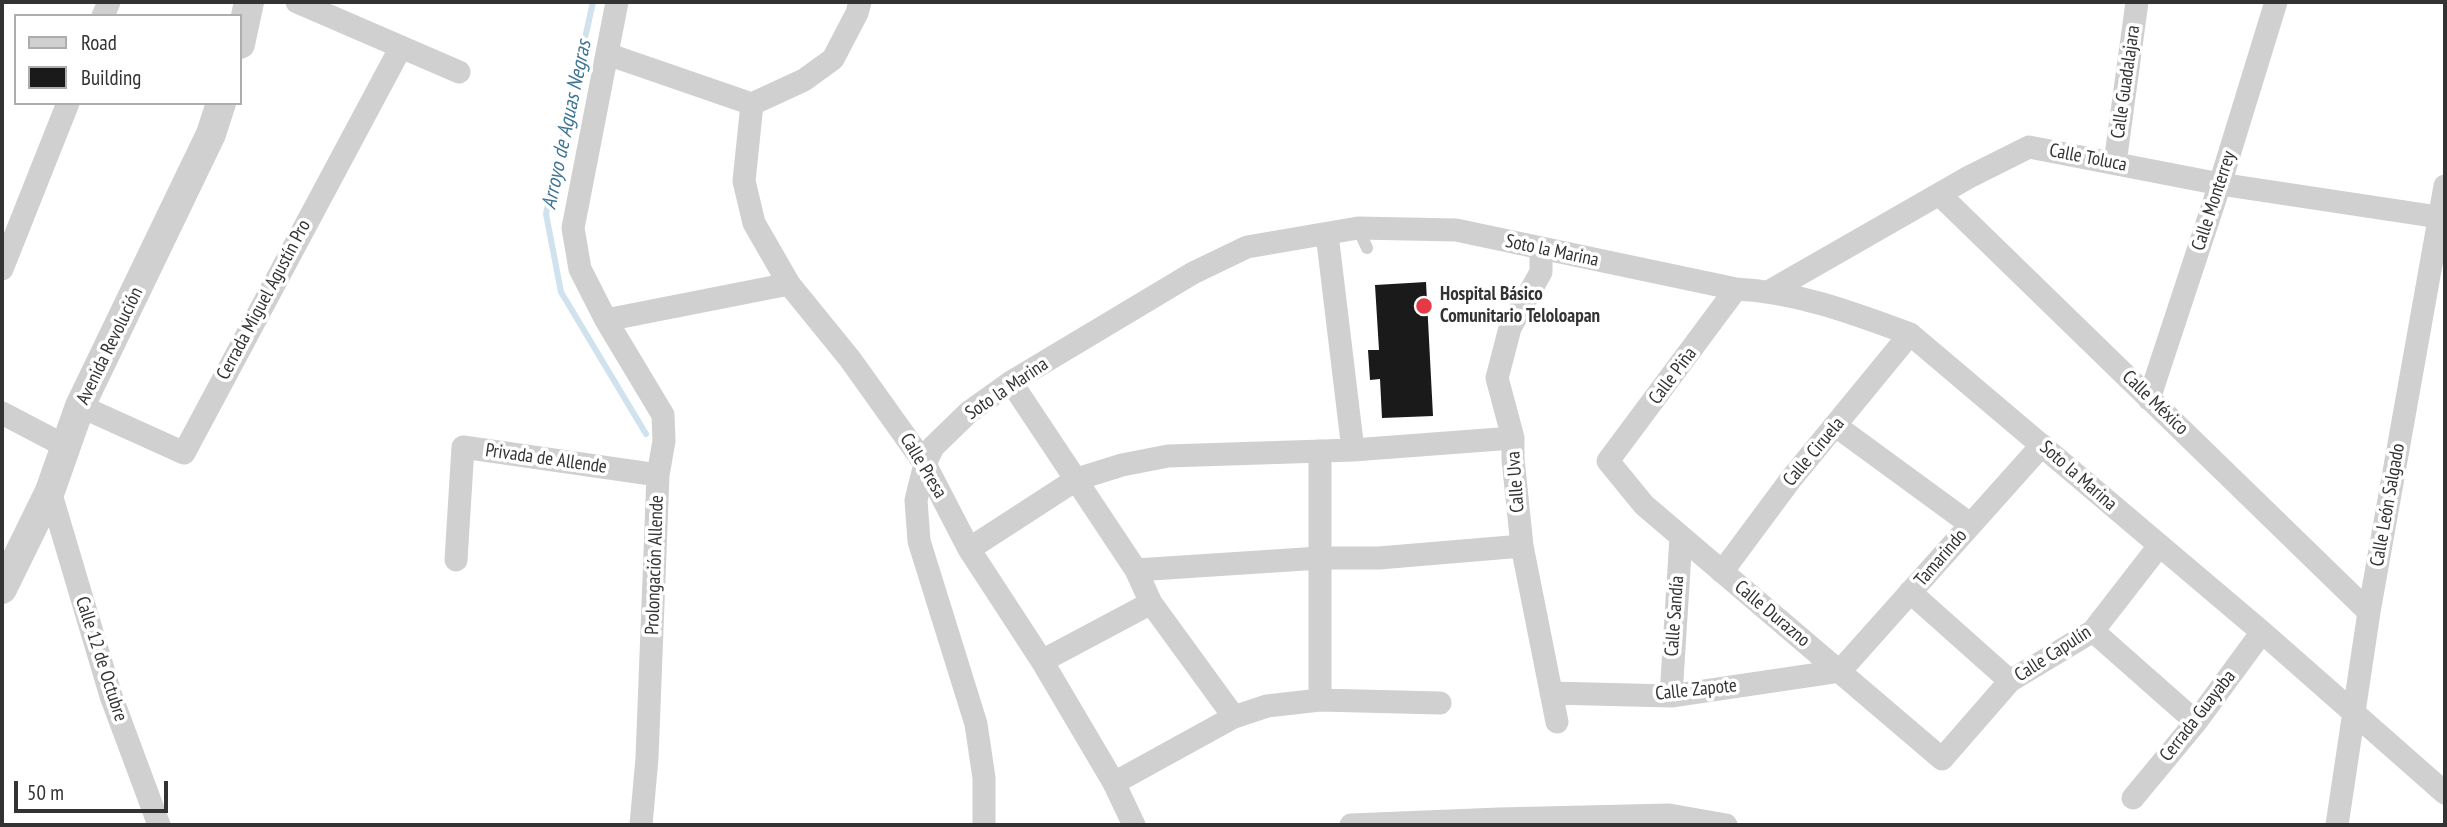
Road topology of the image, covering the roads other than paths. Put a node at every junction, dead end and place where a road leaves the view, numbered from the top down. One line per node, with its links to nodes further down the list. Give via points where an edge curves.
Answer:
1 (249, 2): 7 (street)
2 (297, 2): 8 (street)
3 (617, 2): 9 (street, Prolongación Allende)
4 (2137, 2): 14 (street, Calle Guadalajara)
5 (2276, 2): 15 (street, Calle Monterrey)
6 (858, 7): 11 (street, via 833,59 804,80)
7 (242, 35)
8 (401, 47): 10 (street); 29 (street, Cerrada Miguel Agustín Pro, via 184,453)
9 (607, 54): 11 (street); 25 (street, Prolongación Allende, via 573,228 580,270)
10 (459, 72)
11 (752, 104): 22 (street, Calle Presa, via 744,181 754,223)
12 (67, 105): 21 (street)
13 (220, 105): 29 (street, Avenida Revolución, via 211,134)
14 (2116, 163): 15 (street, Calle Toluca); 17 (street, Calle Toluca, via 2029,147)
15 (2220, 184): 18 (street, Calle Toluca); 28 (street, Calle Monterrey)
16 (2445, 186): 18 (street, Calle León Salgado)
17 (1940, 195): 24 (street, Calle Toluca); 28 (street, Calle México)
18 (2443, 217): 54 (street, Calle León Salgado)
19 (1327, 234): 20 (street, Soto la Marina, via 1362,238 1457,230); 27 (street, Soto la Marina, via 1247,247 1193,273); 35 (street)
20 (1541, 250): 23 (street, Soto la Marina); 32 (street, Calle Uva, via 1541,272 1510,328 1497,378)
21 (2, 269)
22 (789, 284): 25 (street); 38 (street, Calle Presa)
23 (1736, 289): 24 (street, Soto la Marina); 37 (street, Calle Piña)
24 (1770, 291): 26 (street, Soto la Marina, via 1840,308)
25 (606, 320): 39 (street, Prolongación Allende, via 663,415)
26 (1910, 334): 31 (street, Calle Ciruela); 33 (street, Soto la Marina)
27 (1011, 382): 38 (street, Soto la Marina, via 969,412 933,447); 40 (street)
28 (2150, 399): 54 (street, Calle México)
29 (80, 406): 34 (street, Avenida Revolución)
30 (2, 413): 34 (street)
31 (1836, 426): 42 (street); 50 (street, Calle Ciruela, via 1790,479)
32 (1513, 438): 35 (street); 44 (street, Calle Uva)
33 (2042, 445): 42 (street, Tamarindo); 45 (street, Soto la Marina)
34 (65, 446): 41 (street, Avenida Revolución)
35 (1353, 450): 36 (street)
36 (1320, 451): 40 (street, via 1168,456); 47 (street)
37 (1608, 461): 43 (street, Calle Durazno, via 1644,505)
38 (925, 464): 46 (street, Calle Presa); 74 (street, Soto la Marina, via 916,500 919,541 976,724 985,778)
39 (658, 475): 48 (street, Privada de Allende, via 463,447); 73 (street, Prolongación Allende)
40 (1077, 479): 46 (street); 49 (street)
41 (50, 491): 51 (street, Avenida Revolución); 72 (street, Calle 12 de Octubre, via 111,696)
42 (1970, 524): 52 (street, Tamarindo)
43 (1681, 537): 50 (street, Calle Durazno); 61 (street, Calle Sandía)
44 (1522, 546): 47 (street); 60 (street, Calle Uva)
45 (2159, 546): 55 (street, Calle Capulín); 56 (street, Soto la Marina)
46 (970, 549): 57 (street, Calle Presa)
47 (1320, 558): 49 (street); 62 (street)
48 (456, 561)
49 (1136, 570): 53 (street)
50 (1722, 572): 58 (street, Calle Durazno)
51 (2, 589)
52 (1910, 592): 58 (street, Tamarindo); 59 (street)
53 (1151, 603): 57 (street); 65 (street)
54 (2369, 612): 64 (street, Calle León Salgado)
55 (2093, 631): 59 (street, Calle Capulín); 67 (street)
56 (2262, 632): 64 (street, Soto la Marina); 67 (street, Cerrada Guayaba)
57 (1042, 661): 69 (street, Calle Presa)
58 (1840, 671): 61 (street, Calle Zapote); 68 (street, Calle Durazno)
59 (2010, 681): 68 (street, Calle Capulín)
60 (1551, 693): 61 (street, Calle Zapote); 66 (street, Calle Uva)
61 (1671, 696)
62 (1320, 700): 63 (street); 65 (street, via 1267,706)
63 (1440, 703)
64 (2355, 713): 70 (street, Soto la Marina); 78 (street, Calle León Salgado)
65 (1234, 717): 69 (street)
66 (1557, 722)
67 (2196, 722): 71 (street, Cerrada Guayaba)
68 (1942, 759)
69 (1114, 783): 75 (street, Calle Presa)
70 (2445, 793)
71 (2133, 798)
72 (159, 825)
73 (641, 825)
74 (984, 825)
75 (1134, 825)
76 (1351, 825): 77 (street, via 1669,816)
77 (1726, 825)
78 (2337, 825)

